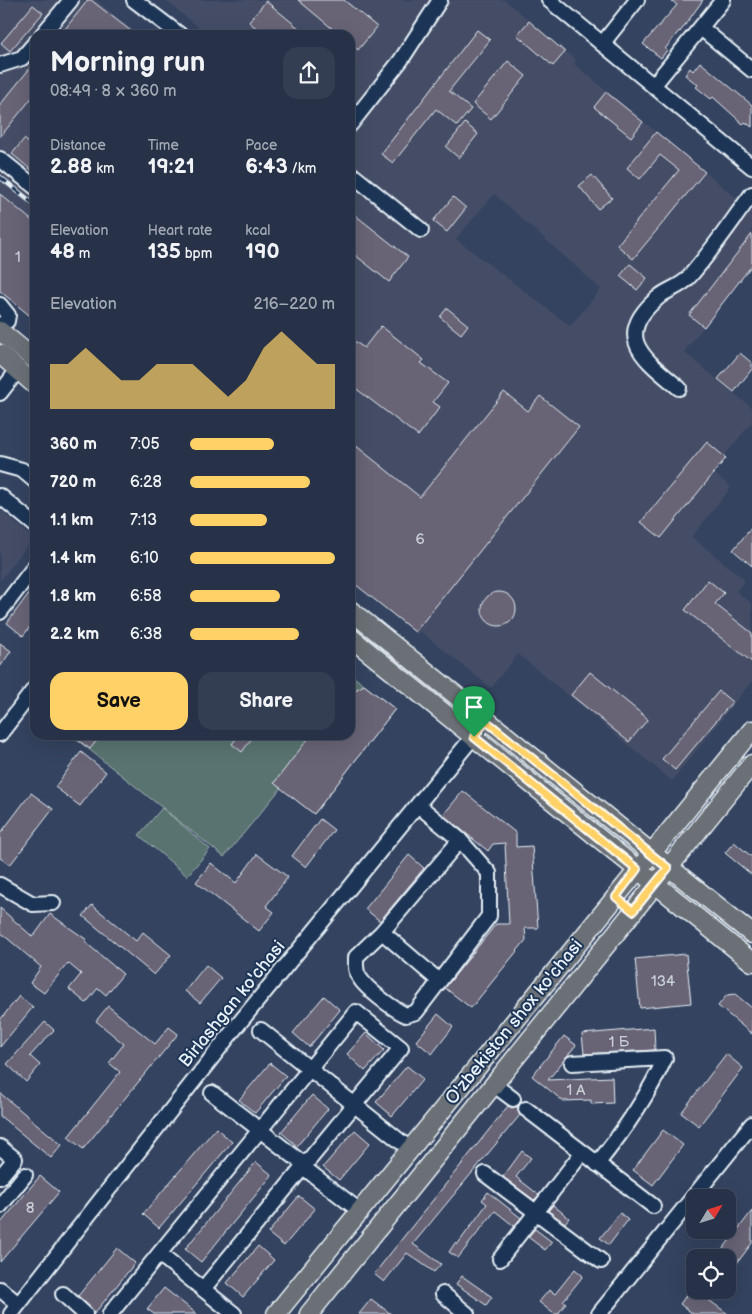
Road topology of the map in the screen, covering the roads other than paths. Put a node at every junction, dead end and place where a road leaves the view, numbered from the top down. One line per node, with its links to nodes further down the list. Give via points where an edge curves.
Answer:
1 (71, 0): 8 (street)
2 (134, 0): 9 (street)
3 (440, 0): 15 (street)
4 (550, 0): 10 (street)
5 (637, 0): 10 (street)
6 (724, 0): 7 (street)
7 (701, 28): 13 (street); 14 (street)
8 (46, 30)
9 (173, 30)
10 (602, 44): 14 (street)
11 (30, 49): 12 (street, via 22,58)
12 (0, 65)
13 (752, 70)
14 (654, 86): 17 (street)
15 (355, 118)
16 (0, 159): 19 (street)
17 (751, 164)
18 (355, 177): 21 (street)
19 (30, 183)
20 (752, 194): 29 (street, via 688,279 641,314 635,346 646,361)
21 (421, 230)
22 (0, 304): 23 (street, via 8,315 7,321)
23 (0, 325)
24 (0, 331): 26 (main road)
25 (0, 354): 27 (main road)
26 (30, 356)
27 (18, 370): 28 (main road); 30 (street)
28 (30, 381)
29 (679, 388)
30 (0, 393)
31 (0, 464): 32 (street, via 22,470)
32 (30, 477)
33 (0, 496): 34 (street)
34 (30, 521)
35 (30, 573): 36 (street)
36 (0, 612)
37 (355, 614): 40 (main road)
38 (355, 641): 43 (main road)
39 (30, 695): 42 (street)
40 (486, 721): 43 (street, Birlashgan ko'chasi); 49 (main road)
41 (752, 730): 46 (main road, O'zbekiston shox ko'chasi)
42 (0, 734)
43 (474, 737): 45 (street, Birlashgan ko'chasi); 51 (main road)
44 (752, 764): 47 (main road, O'zbekiston shox ko'chasi)
45 (418, 805): 48 (street); 90 (street, Birlashgan ko'chasi, via 236,1027)
46 (675, 824): 47 (main road); 49 (main road, O'zbekiston shox ko'chasi)
47 (691, 838): 50 (main road, O'zbekiston shox ko'chasi)
48 (460, 840): 57 (street); 60 (street, via 489,873 489,916)
49 (650, 853): 50 (main road); 51 (main road, O'zbekiston shox ko'chasi)
50 (668, 868): 52 (main road, O'zbekiston shox ko'chasi); 58 (main road)
51 (637, 869): 52 (main road); 54 (main road, O'zbekiston shox ko'chasi)
52 (655, 883): 56 (main road, O'zbekiston shox ko'chasi); 59 (main road)
53 (0, 885): 55 (street, via 33,904)
54 (616, 897): 56 (main road); 72 (main road, O'zbekiston shox ko'chasi)
55 (53, 904)
56 (633, 911): 64 (main road, O'zbekiston shox ko'chasi)
57 (382, 932): 60 (street); 60 (street, via 356,957 356,968 359,978 395,1010 406,1015 416,1012)
58 (752, 934)
59 (752, 962)
60 (438, 980)
61 (261, 1030): 63 (street)
62 (572, 1063): 74 (street, via 665,1058 656,1079 622,1132)
63 (310, 1069): 67 (street); 67 (street, via 356,1012 401,1048); 70 (street)
64 (493, 1084): 66 (street); 95 (main road, O'zbekiston shox ko'chasi)
65 (212, 1093): 70 (street)
66 (513, 1099)
67 (354, 1105): 72 (street); 75 (street)
68 (526, 1109): 73 (street)
69 (752, 1124): 97 (street)
70 (260, 1130): 75 (street); 83 (street)
71 (0, 1147): 78 (street, via 15,1160)
72 (411, 1150): 81 (main road, O'zbekiston shox ko'chasi)
73 (582, 1153): 74 (street); 82 (street)
74 (596, 1164): 80 (street)
75 (304, 1166): 81 (street); 86 (street)
76 (485, 1174): 82 (street)
77 (25, 1175): 79 (street)
78 (0, 1177)
79 (0, 1206)
80 (653, 1206)
81 (361, 1212): 94 (main road, O'zbekiston shox ko'chasi)
82 (538, 1213): 84 (street); 85 (street)
83 (159, 1254): 86 (street); 92 (street)
84 (500, 1259)
85 (601, 1261)
86 (203, 1289): 93 (street)
87 (0, 1290): 90 (street)
88 (63, 1294): 91 (street)
89 (443, 1294): 96 (street)
90 (15, 1309)
91 (85, 1314)
92 (110, 1314)
93 (234, 1314)
94 (276, 1314)
95 (308, 1314)
96 (467, 1314)
97 (599, 1314)

